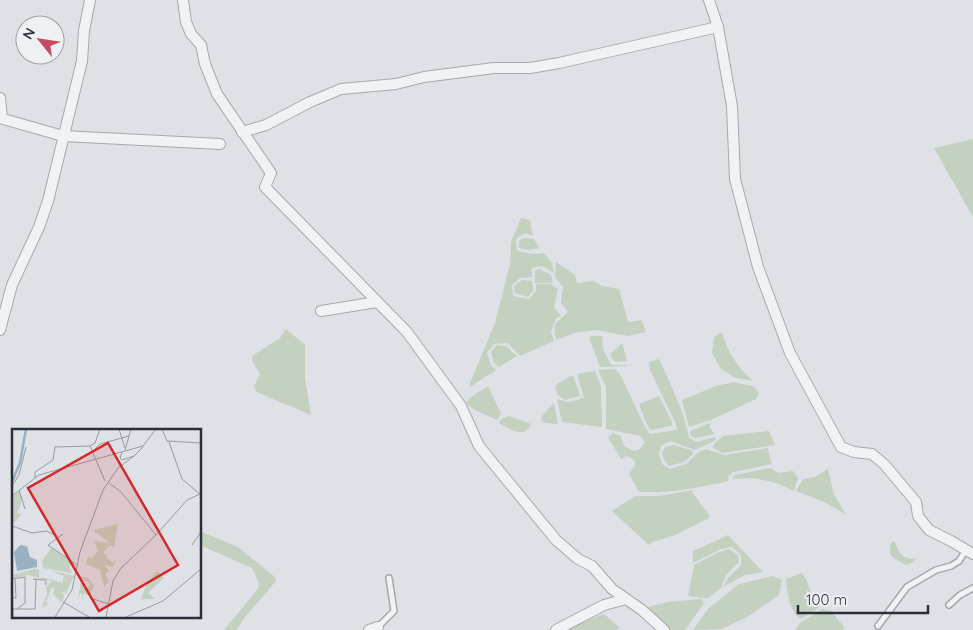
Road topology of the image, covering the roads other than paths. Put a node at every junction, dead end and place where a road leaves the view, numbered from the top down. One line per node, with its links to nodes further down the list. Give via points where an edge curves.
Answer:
1 (90, 0): 8 (street, via 82,61)
2 (183, 0): 7 (street, via 186,22 201,45 217,94)
3 (709, 0): 4 (street)
4 (718, 27): 7 (street, via 530,68 494,68 396,84 340,89 266,125); 13 (street, via 732,106 735,178 758,267 790,353 841,446 854,452 872,454 916,502 918,516 929,530)
5 (0, 98): 6 (street)
6 (1, 118): 8 (street)
7 (242, 132): 10 (street, via 270,172 265,187)
8 (63, 136): 9 (street); 12 (street, via 48,201 12,285)
9 (220, 144)
10 (377, 302): 11 (street); 16 (street, via 407,332 461,406 479,446 556,540 578,559 592,566 612,589)
11 (321, 311)
12 (0, 330)
13 (970, 552): 18 (lane, via 951,566 936,570 907,587)
14 (389, 578): 19 (lane, via 394,611)
15 (973, 588): 17 (lane)
16 (626, 599): 20 (street, via 604,605); 21 (street)
17 (949, 605)
18 (878, 626)
19 (375, 629)
20 (556, 630)
21 (664, 630)

